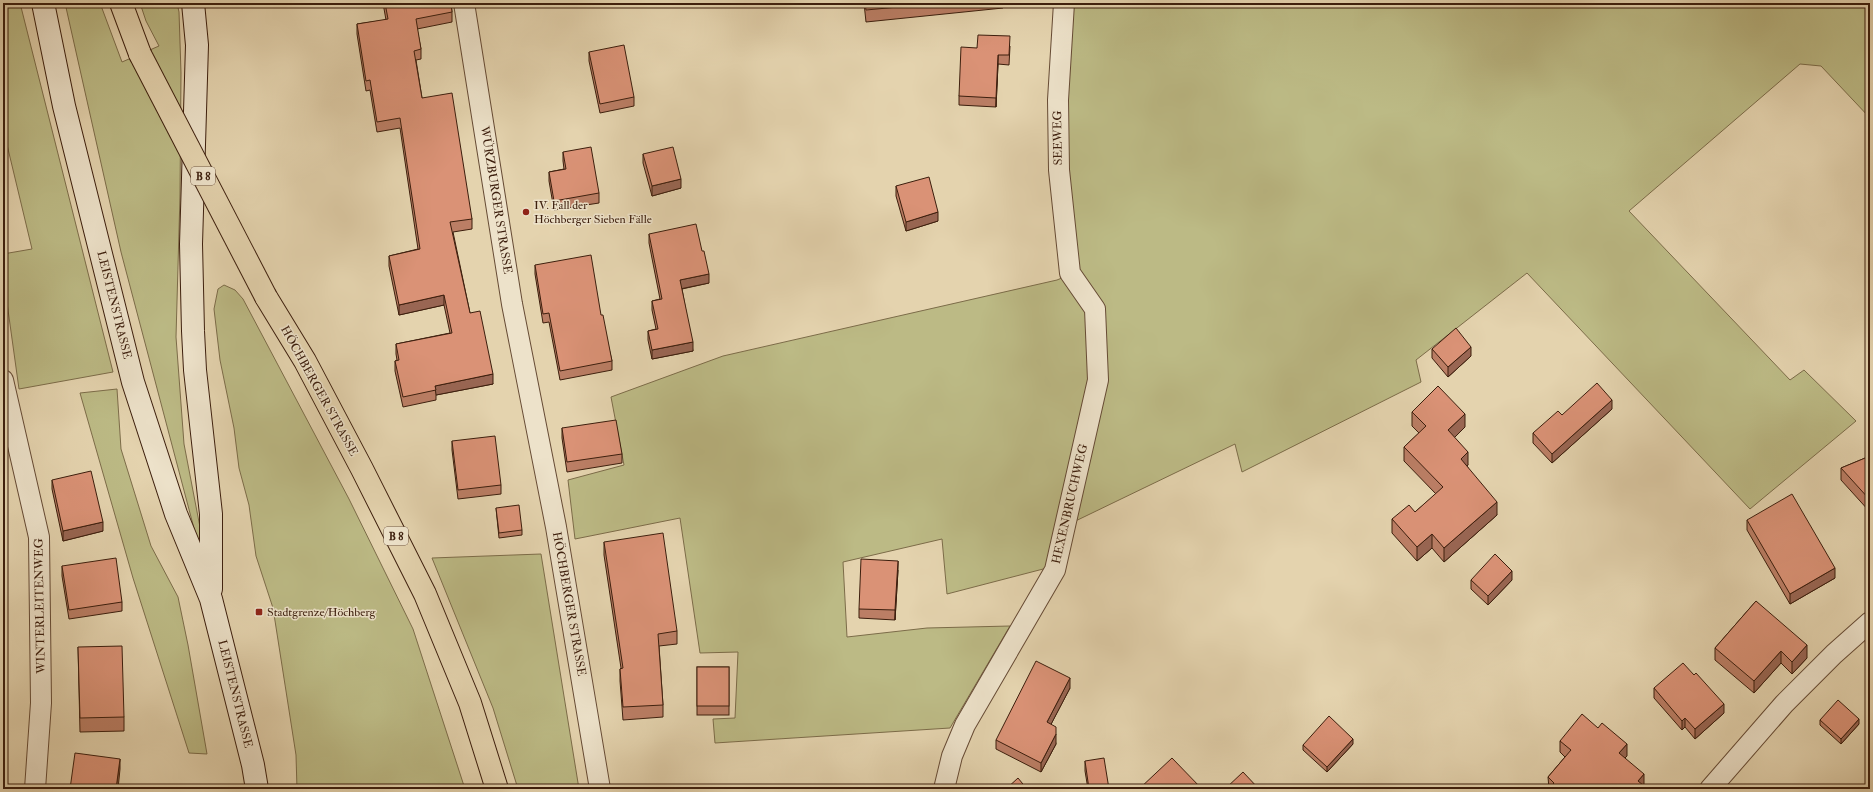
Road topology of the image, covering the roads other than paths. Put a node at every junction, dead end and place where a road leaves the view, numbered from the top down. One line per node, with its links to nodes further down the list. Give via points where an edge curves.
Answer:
1 (43, 3): 9 (main road, LEISTENSTRASSE, via 64,106 133,382 176,514)
2 (121, 3): 13 (main road, HÖCHBERGER STRASSE / B 8, bridge, via 140,54 266,297 362,469 425,594 470,703)
3 (193, 3): 9 (main road, LEISTENSTRASSE, via 198,45 191,244 193,331 211,514)
4 (464, 3): 8 (street, WÜRZBURGER STRASSE, via 512,304)
5 (1064, 3): 6 (street, SEEWEG, via 1058,135 1059,170)
6 (1070, 273): 15 (street, HEXENBRUCHWEG, via 1095,309 1098,380 1055,570 966,725 952,756)
7 (3, 380): 11 (street, WINTERLEITENWEG, via 39,537 41,703)
8 (530, 396): 14 (street, HÖCHBERGER STRASSE, via 556,527)
9 (211, 598): 12 (main road, LEISTENSTRASSE)
10 (1870, 622): 16 (street, via 1784,704)
11 (35, 789)
12 (257, 789)
13 (497, 789)
14 (600, 789)
15 (944, 789)
16 (1710, 789)

